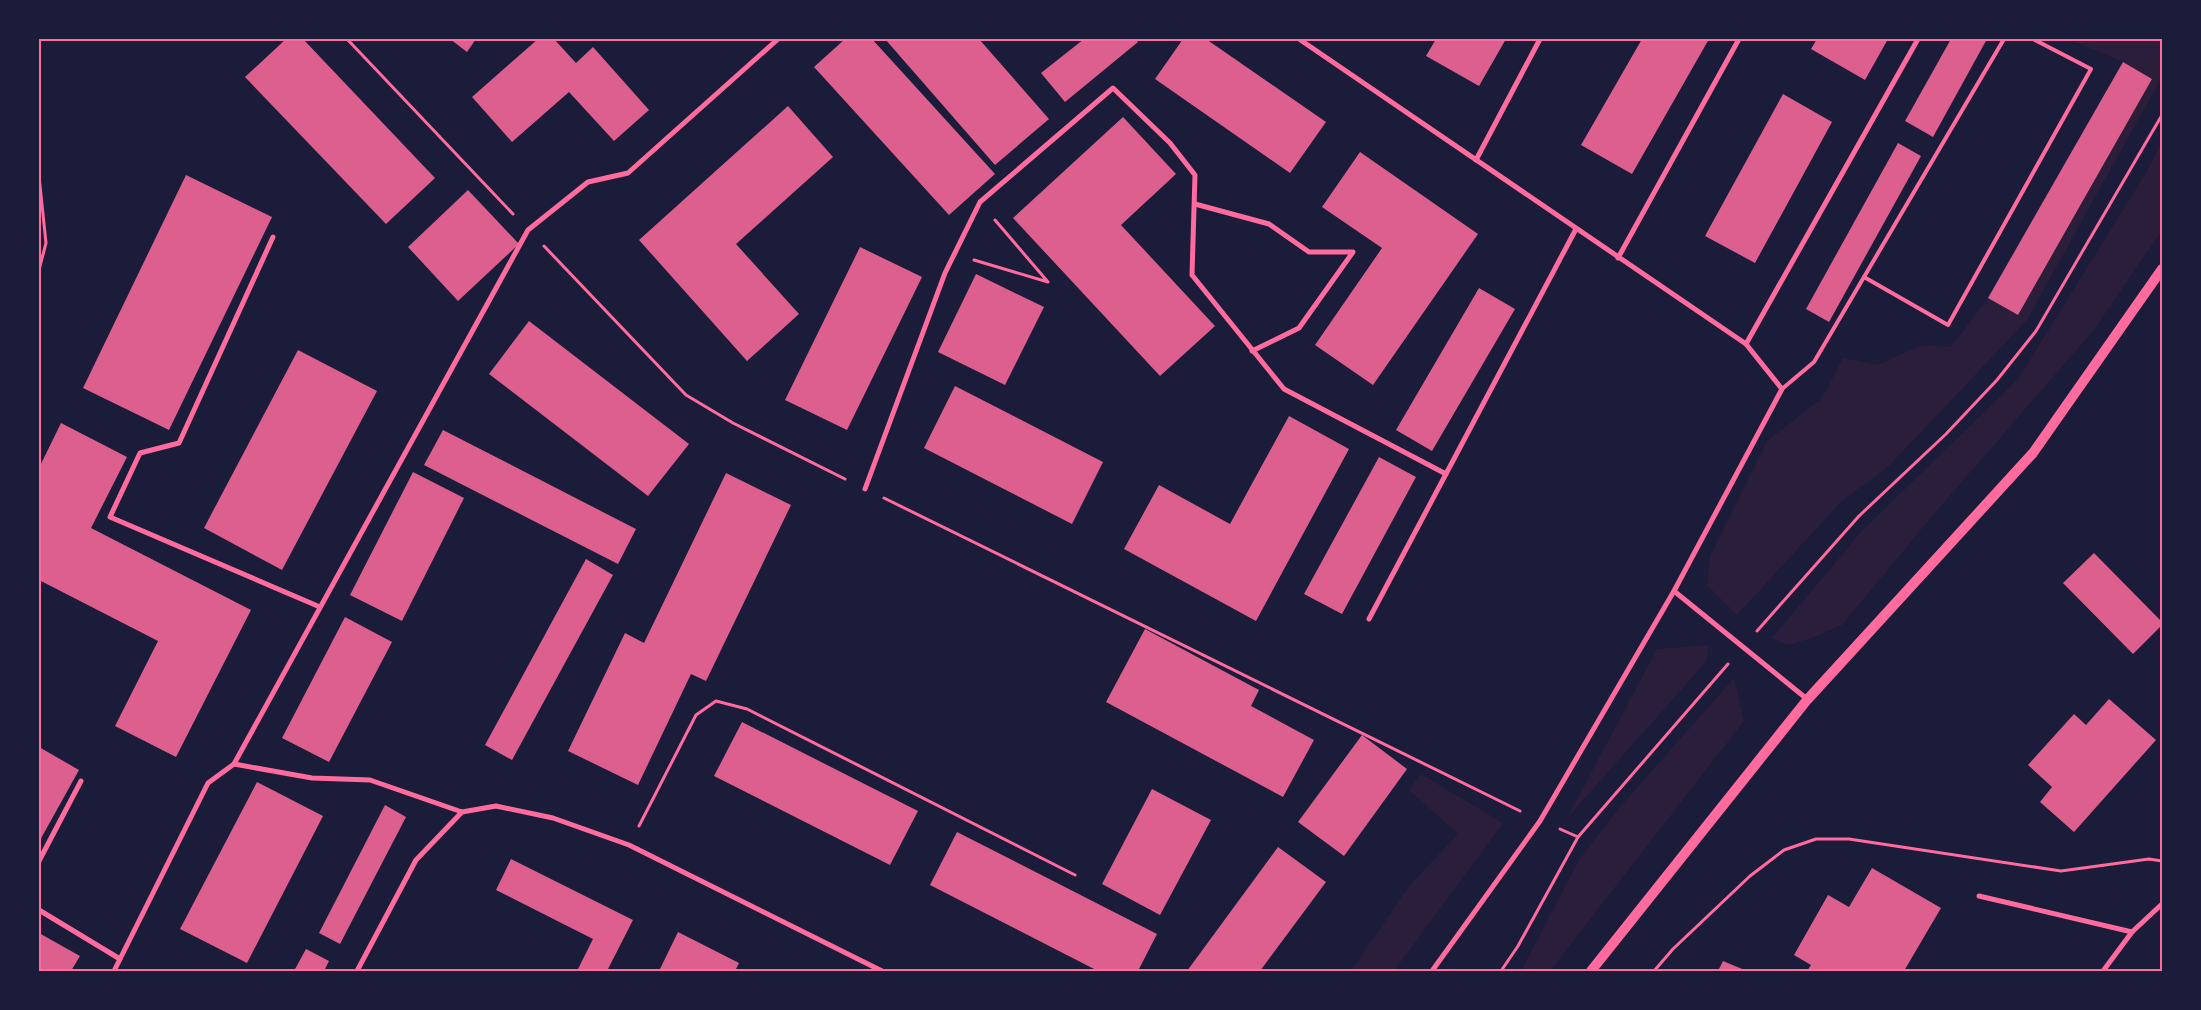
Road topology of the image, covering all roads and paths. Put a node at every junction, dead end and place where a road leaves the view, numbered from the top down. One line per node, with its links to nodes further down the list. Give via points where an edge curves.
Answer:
1 (347, 39): 15 (path)
2 (778, 39): 15 (street, via 628,173 588,182)
3 (1299, 39): 10 (street)
4 (1540, 39): 10 (street)
5 (1739, 39): 18 (street)
6 (1918, 39): 22 (street)
7 (2004, 39): 21 (lane)
8 (2033, 39): 21 (lane, via 2091,69 1948,325)
9 (2162, 115): 30 (path, via 2036,331 1997,380 1946,434 1859,516)
10 (1476, 160): 14 (street)
11 (39, 176): 19 (path, via 46,242)
12 (980, 202): 13 (street, via 1113,88 1170,143 1196,175); 17 (street); 17 (path, via 1048,282)
13 (1195, 204): 23 (street, via 1192,275); 23 (street, via 1269,224 1309,252 1353,252 1299,328)
14 (1576, 229): 18 (street); 25 (street)
15 (528, 230): 26 (path, via 686,395 733,423); 28 (street)
16 (273, 237): 28 (street, via 179,443 140,453 110,517)
17 (954, 254): 26 (street)
18 (1618, 258): 22 (street)
19 (39, 270)
20 (2162, 270): 31 (main road, via 2033,452)
21 (1864, 277): 24 (lane, via 1814,362)
22 (1746, 344): 24 (street)
23 (1252, 351): 25 (street, via 1284,389)
24 (1782, 389): 27 (street)
25 (1446, 474): 29 (street)
26 (866, 488): 35 (path)
27 (1674, 591): 30 (street); 35 (street)
28 (320, 607): 32 (street)
29 (1369, 619)
30 (1743, 647): 31 (street); 36 (path)
31 (1808, 700): 51 (main road)
32 (234, 764): 34 (street, via 312,778 370,780); 45 (street, via 208,784)
33 (81, 781): 38 (street)
34 (462, 812): 37 (street, via 496,806 553,818); 47 (street, via 416,860)
35 (1540, 821): 36 (path); 49 (street)
36 (1578, 837): 50 (path)
37 (630, 845): 40 (path, via 696,715 716,701 747,709); 48 (street)
38 (39, 861)
39 (2162, 861): 52 (path, via 2149,859 2061,871 1849,839 1816,839 1784,850 1750,876 1673,948)
40 (1075, 875)
41 (1979, 896): 44 (street)
42 (2162, 904): 44 (street)
43 (39, 910): 45 (street)
44 (2132, 932): 53 (street)
45 (120, 959): 46 (street)
46 (114, 971)
47 (357, 971)
48 (882, 971)
49 (1432, 971)
50 (1501, 971)
51 (1591, 971)
52 (1654, 971)
53 (2104, 971)

